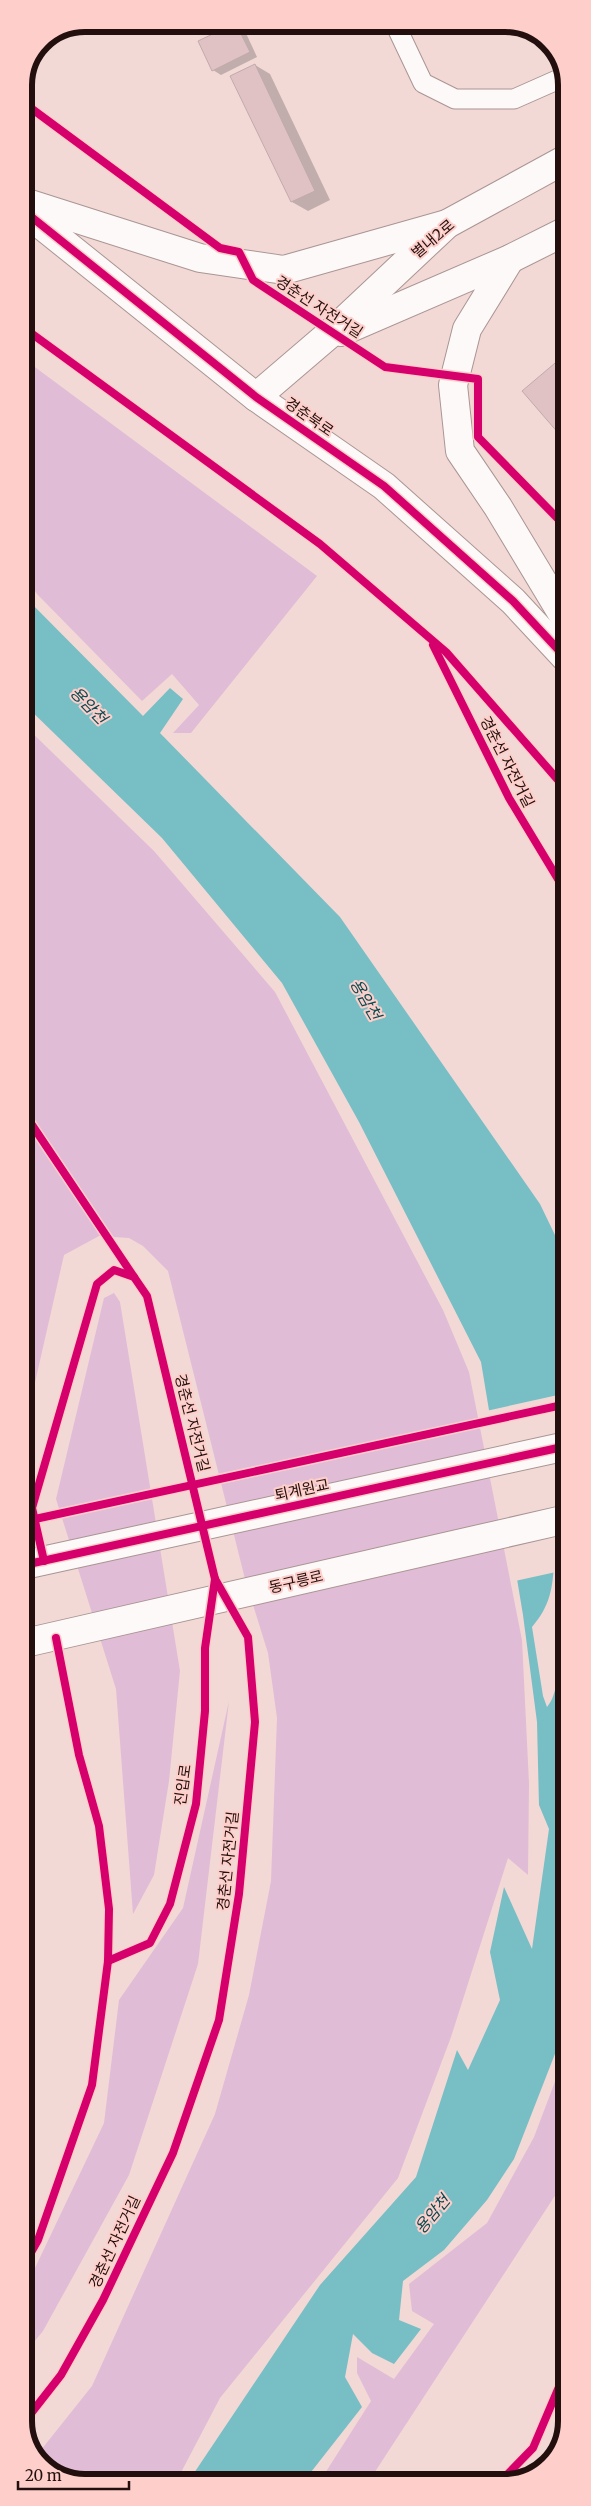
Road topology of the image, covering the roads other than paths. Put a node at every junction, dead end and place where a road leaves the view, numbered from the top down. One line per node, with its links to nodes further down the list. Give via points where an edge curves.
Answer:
1 (399, 33): 2 (lane, via 423,82 455,100 514,99)
2 (557, 80)
3 (558, 163): 6 (street, 별내2로)
4 (33, 205): 6 (street, via 200,258 284,270)
5 (33, 218): 10 (street, 경춘북로)
6 (447, 224): 9 (street, 별내2로)
7 (558, 235): 8 (street, 별내2로)
8 (510, 259): 9 (street, 별내2로); 11 (street, via 468,329 453,385 460,451)
9 (317, 344): 10 (street, 별내2로)
10 (256, 397): 12 (street, 경춘북로, via 384,486 513,601)
11 (558, 607)
12 (558, 649)
13 (558, 1448): 15 (street, 퇴계원교)
14 (558, 1522): 16 (street, 동구릉로)
15 (34, 1563)
16 (33, 1642)

